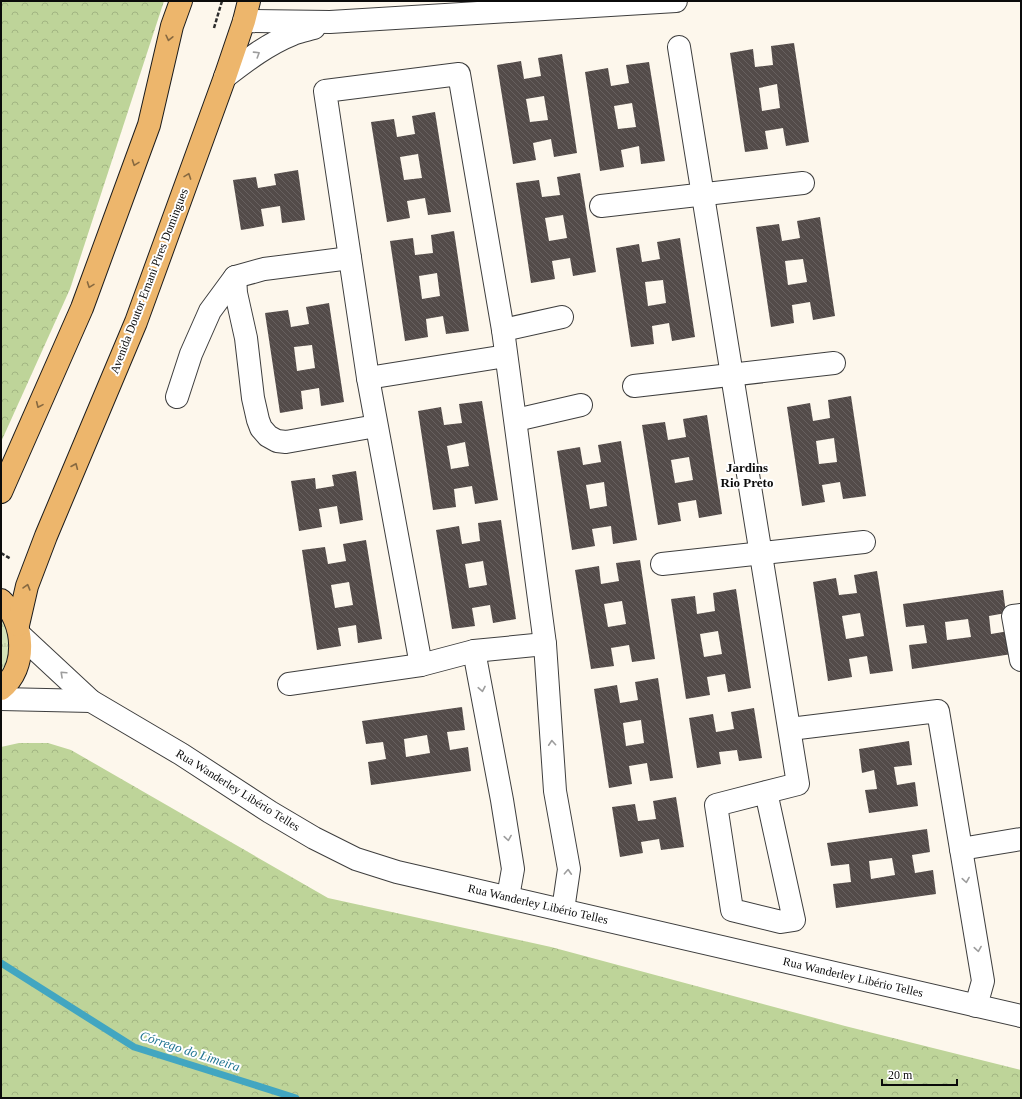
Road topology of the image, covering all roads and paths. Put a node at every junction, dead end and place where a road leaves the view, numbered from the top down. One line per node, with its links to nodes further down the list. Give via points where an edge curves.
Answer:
1 (181, 1): 23 (main road, one-way to 23, via 172,26 149,125 85,300)
2 (676, 1): 4 (street)
3 (247, 11): 4 (street); 6 (main road, Avenida Doutor Ernani Pires Domingues)
4 (330, 22): 6 (street, one-way to 4, via 253,55 276,42)
5 (679, 47): 8 (street)
6 (225, 77): 29 (main road, Avenida Doutor Ernani Pires Domingues, one-way to 6, via 27,586 136,322)
7 (803, 183): 8 (street)
8 (702, 194): 9 (street); 16 (street)
9 (601, 206)
10 (350, 258): 11 (street, via 264,269); 13 (street, via 325,91 459,74); 17 (street)
11 (235, 277): 19 (street, via 210,311 191,354); 22 (street, via 253,398 263,432 277,441 286,442)
12 (562, 317): 13 (street)
13 (503, 330): 14 (street)
14 (506, 356): 17 (street); 21 (street)
15 (834, 363): 16 (street)
16 (732, 375): 18 (street); 25 (street)
17 (368, 378): 22 (street)
18 (634, 386)
19 (177, 398)
20 (581, 405): 21 (street)
21 (516, 420): 30 (street)
22 (376, 426): 33 (street)
23 (1, 492)
24 (864, 542): 25 (street)
25 (761, 553): 26 (street); 38 (street)
26 (662, 564)
27 (1, 600): 29 (main road, via 8,606)
28 (1021, 615): 32 (street, via 1013,616)
29 (19, 630): 35 (main road, Avenida Doutor Ernani Pires Domingues, via 20,654 14,672); 37 (street, Rua Wanderley Libério Telles, one-way to 29)
30 (546, 644): 31 (street); 43 (street, one-way to 30, via 569,869 556,790)
31 (474, 651): 33 (street); 42 (street, one-way to 42, via 513,869)
32 (1021, 660)
33 (421, 665): 34 (street)
34 (288, 684)
35 (1, 689)
36 (1, 699): 37 (street, Rua Wanderley Libério Telles)
37 (91, 701): 42 (street, Rua Wanderley Libério Telles, via 181,754 270,812 356,859 397,872)
38 (790, 730): 39 (street, via 798,784); 41 (street, via 938,711)
39 (766, 792): 39 (street, via 716,805 732,910 781,922 794,920)
40 (1021, 839): 41 (street)
41 (961, 849): 44 (street, one-way to 44, via 983,981)
42 (508, 898): 43 (street, Rua Wanderley Libério Telles)
43 (563, 910): 44 (street, Rua Wanderley Libério Telles)
44 (976, 1006): 45 (street, Rua Wanderley Libério Telles)
45 (1021, 1016)

